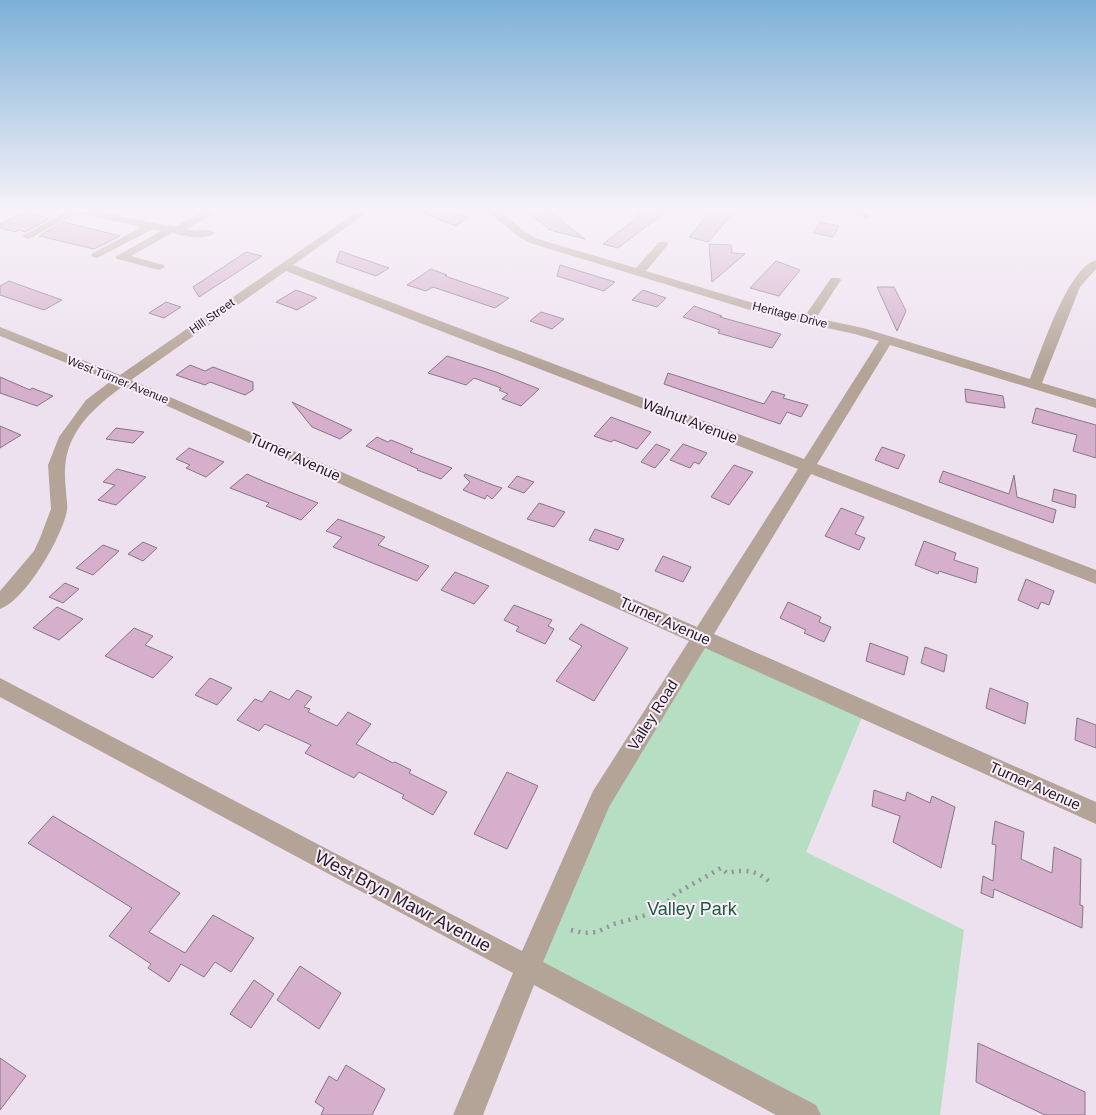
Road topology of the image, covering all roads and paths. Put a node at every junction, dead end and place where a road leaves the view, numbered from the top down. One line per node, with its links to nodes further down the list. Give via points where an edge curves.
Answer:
1 (144, 263): 7 (street)
2 (288, 263): 6 (street, Hill Street)
3 (609, 263): 8 (street, Heritage Drive)
4 (647, 263): 8 (street)
5 (1096, 263): 16 (street, via 1074,286)
6 (284, 266): 14 (street, Hill Street); 19 (street, Walnut Avenue)
7 (159, 267)
8 (639, 272): 10 (street, Heritage Drive)
9 (834, 280): 10 (street)
10 (808, 321): 12 (street, Heritage Drive)
11 (0, 331): 13 (street, West Turner Avenue)
12 (886, 340): 16 (street, Heritage Drive); 19 (street, Valley Road)
13 (96, 370): 14 (street); 15 (street, West Turner Avenue)
14 (134, 371): 15 (street, Hill Street)
15 (121, 381): 18 (street, West Turner Avenue); 21 (street, Hill Street, via 91,404 66,437 56,465 60,509 49,538 40,556)
16 (1034, 386): 17 (street, Heritage Drive)
17 (1096, 404)
18 (234, 430): 22 (street, Turner Avenue)
19 (807, 466): 20 (street, Walnut Avenue); 22 (street, Valley Road)
20 (1096, 577)
21 (0, 602)
22 (702, 637): 24 (street, Turner Avenue); 27 (street, Valley Road, via 602,799)
23 (0, 687): 27 (street, West Bryn Mawr Avenue)
24 (1096, 813)
25 (771, 883): 26 (path, via 763,875 746,868 727,873 721,868 643,916 597,932)
26 (571, 930)
27 (527, 967): 28 (street, Valley Road); 29 (street, West Bryn Mawr Avenue)
28 (468, 1115)
29 (806, 1115)

